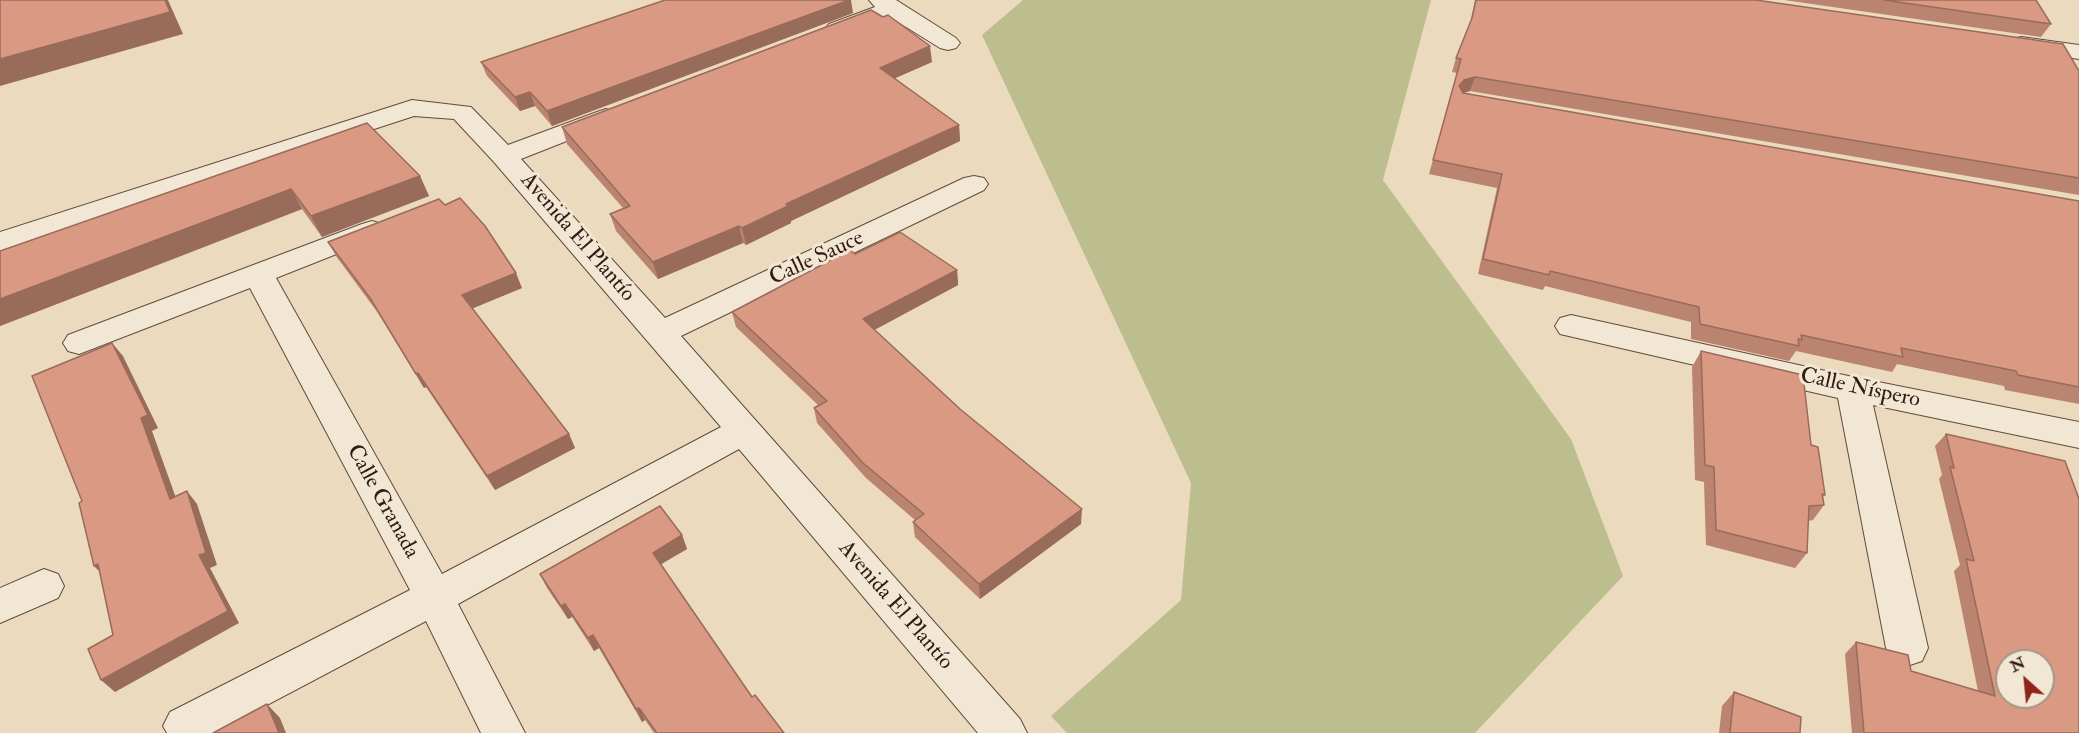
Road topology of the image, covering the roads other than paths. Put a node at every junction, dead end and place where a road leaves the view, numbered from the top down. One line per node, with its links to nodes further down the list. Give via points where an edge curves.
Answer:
1 (886, 4): 2 (street); 4 (street)
2 (814, 38)
3 (1998, 41): 5 (street)
4 (948, 43)
5 (2079, 52)
6 (626, 109): 7 (street)
7 (504, 156): 10 (street, Avenida El Plantío, via 462,112 412,108); 13 (street, Avenida El Plantío)
8 (974, 184): 13 (street, Calle Sauce)
9 (396, 220): 11 (street)
10 (0, 242)
11 (258, 274): 14 (street); 19 (street, Calle Granada)
12 (1571, 326): 15 (street, Calle Níspero)
13 (660, 333): 16 (street, Avenida El Plantío)
14 (79, 343)
15 (1853, 389): 17 (street, Calle Níspero); 21 (street)
16 (743, 431): 19 (street); 24 (street, Avenida El Plantío)
17 (2079, 435)
18 (44, 586): 20 (street)
19 (434, 597): 22 (street); 23 (street, Calle Granada)
20 (0, 606)
21 (1907, 648)
22 (185, 726)
23 (503, 733)
24 (1005, 733)

